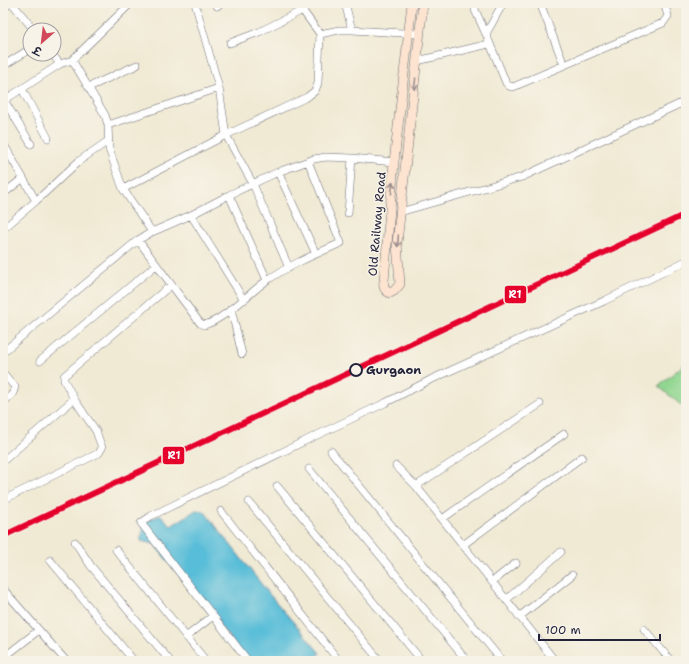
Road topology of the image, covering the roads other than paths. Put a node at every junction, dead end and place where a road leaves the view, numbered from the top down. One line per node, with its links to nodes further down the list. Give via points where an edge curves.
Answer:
1 (12, 3): 12 (street); 14 (street)
2 (131, 3): 23 (street)
3 (195, 3): 31 (street)
4 (297, 3): 13 (street)
5 (345, 3): 15 (street)
6 (412, 3): 17 (main road, Old Railway Road)
7 (423, 3): 18 (main road, Old Railway Road)
8 (476, 3): 19 (street, via 475,10)
9 (503, 3): 19 (street)
10 (540, 3): 27 (street)
11 (664, 3): 27 (street, via 668,16 663,23)
12 (3, 8)
13 (303, 10): 16 (street); 20 (street)
14 (27, 22)
15 (352, 30): 16 (street); 17 (street)
16 (320, 34): 35 (street, via 318,83 315,91 308,98)
17 (409, 34): 18 (street); 42 (main road, Old Railway Road)
18 (420, 34): 24 (main road, Old Railway Road)
19 (486, 34): 21 (street)
20 (230, 43)
21 (489, 44): 24 (street); 27 (street, via 506,83 511,87)
22 (22, 54): 28 (street)
23 (72, 60): 25 (street); 29 (street)
24 (417, 61): 50 (main road, Old Railway Road, one-way to 50)
25 (60, 64): 30 (street)
26 (137, 65): 29 (street)
27 (564, 65)
28 (3, 66)
29 (88, 87): 34 (street, via 105,115)
30 (22, 88): 32 (street); 36 (street)
31 (219, 88): 34 (street); 35 (street)
32 (4, 101): 39 (street)
33 (686, 101): 50 (street, via 522,177)
34 (108, 125): 37 (street)
35 (226, 135): 45 (street); 46 (street)
36 (48, 138)
37 (108, 141): 46 (street); 49 (street, via 79,162)
38 (3, 144): 44 (street)
39 (31, 144)
40 (352, 158): 41 (street, via 326,157); 42 (street); 51 (street)
41 (308, 161): 43 (street); 56 (street, via 341,243)
42 (394, 162): 50 (main road, Old Railway Road, one-way to 42, via 397,242 400,284 390,293 383,286)
43 (278, 172): 45 (street); 56 (street)
44 (22, 178): 47 (street); 49 (street)
45 (253, 184): 48 (street); 59 (street)
46 (123, 189): 54 (street)
47 (3, 194)
48 (229, 195): 52 (street); 60 (street)
49 (36, 201): 53 (street)
50 (400, 212)
51 (348, 213)
52 (191, 215): 54 (street); 62 (street)
53 (3, 229)
54 (152, 232): 55 (street)
55 (138, 240): 58 (street); 64 (street)
56 (316, 254): 59 (street)
57 (686, 261): 93 (street, via 430,380 141,523)
58 (156, 265): 61 (street); 66 (street)
59 (289, 268): 60 (street)
60 (267, 280): 62 (street)
61 (171, 285): 63 (street, via 204,325); 68 (street, via 65,375 64,380)
62 (244, 300): 63 (street)
63 (231, 309): 65 (street)
64 (3, 352)
65 (242, 354)
66 (40, 361)
67 (3, 373): 69 (street, via 15,388 14,393)
68 (74, 399): 74 (street); 79 (street, via 96,431 102,448 99,453)
69 (3, 403)
70 (540, 404): 78 (street)
71 (564, 434): 82 (street)
72 (331, 451): 108 (street)
73 (582, 457): 84 (street)
74 (3, 461)
75 (396, 466): 78 (street)
76 (309, 469): 107 (street)
77 (277, 486): 106 (street)
78 (416, 486): 82 (street)
79 (3, 500)
80 (249, 502): 105 (street)
81 (221, 511): 104 (street)
82 (442, 519): 84 (street)
83 (75, 542): 101 (street, via 91,566)
84 (463, 545): 90 (street)
85 (116, 550): 97 (street)
86 (561, 552): 92 (street)
87 (50, 560): 100 (street)
88 (516, 563): 90 (street)
89 (572, 575): 94 (street)
90 (492, 582): 92 (street)
91 (3, 589): 96 (street)
92 (506, 600): 94 (street)
93 (213, 616): 97 (street); 103 (street)
94 (519, 617): 109 (street)
95 (644, 629): 110 (street)
96 (39, 630): 98 (street); 99 (street)
97 (186, 637): 102 (street)
98 (3, 658)
99 (66, 661)
100 (134, 661)
101 (170, 661)
102 (206, 661)
103 (248, 661)
104 (339, 661)
105 (380, 661)
106 (422, 661)
107 (467, 661)
108 (502, 661)
109 (555, 661)
110 (671, 661)

